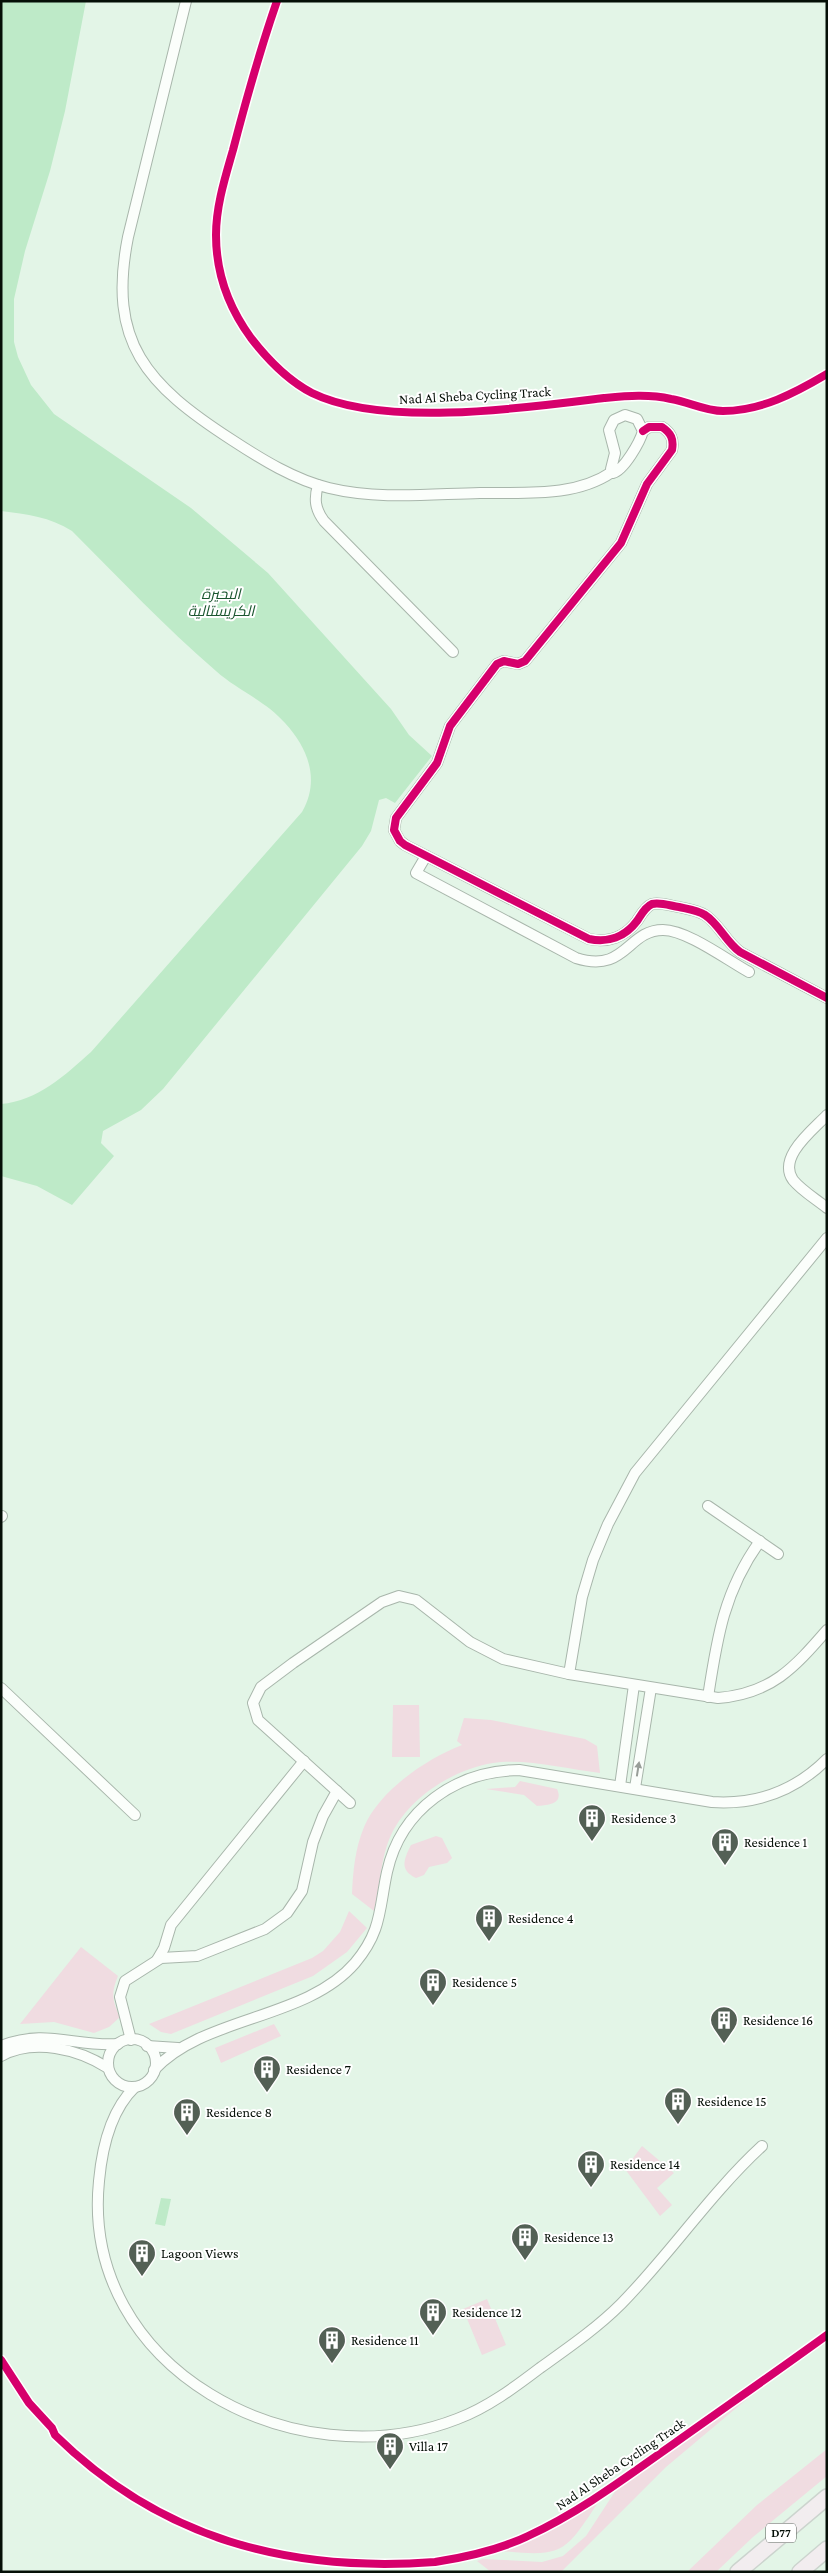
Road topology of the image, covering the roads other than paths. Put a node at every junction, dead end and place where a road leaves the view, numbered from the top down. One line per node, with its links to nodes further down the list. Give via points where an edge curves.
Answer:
1 (186, 1): 4 (street, via 123,262 122,298 127,329 144,365 167,392 244,448)
2 (643, 431): 3 (street, via 629,457 616,473); 3 (street, via 639,422 629,415 617,417 611,423 609,435 615,453); 6 (street, via 649,427 662,427 668,431 672,450 647,484 621,543 524,661 497,664 450,726 437,764 396,818 394,830 400,841)
3 (612, 472): 4 (street, via 579,488 531,492 397,494 353,492)
4 (318, 485): 5 (street, via 316,505 324,521)
5 (453, 652)
6 (426, 856): 7 (street, via 416,873 576,958 590,962 611,959 644,935 664,930 684,936); 8 (street, via 595,940 621,936 653,904 699,912 712,921 727,942 740,952)
7 (749, 972)
8 (827, 998)
9 (827, 1115): 10 (street, via 792,1154 789,1168 794,1180)
10 (827, 1208)
11 (827, 1238): 16 (street, via 635,1473 593,1560 582,1597)
12 (708, 1506): 13 (street)
13 (760, 1541): 14 (street); 20 (street, via 741,1569 723,1614)
14 (778, 1554)
15 (827, 1630): 20 (street, via 800,1661 773,1682 741,1695)
16 (569, 1674): 17 (street); 24 (street, via 495,1656 470,1642 416,1600 399,1596 387,1599 293,1663 256,1694 253,1708 258,1720)
17 (634, 1685): 19 (street); 21 (street)
18 (1, 1688): 29 (street)
19 (651, 1688): 20 (street); 22 (street)
20 (708, 1697)
21 (627, 1733): 22 (street); 25 (street)
22 (643, 1735): 26 (street, one-way to 22)
23 (827, 1759): 26 (street, via 794,1786 749,1801 712,1802)
24 (304, 1761): 27 (street); 30 (street, via 171,1925)
25 (620, 1786): 26 (street); 39 (street, via 519,1770 491,1772 451,1786 428,1802 401,1834 390,1860 375,1930 362,1955 346,1972 317,1992)
26 (634, 1788)
27 (337, 1791): 28 (street); 31 (street, via 313,1842 302,1891 287,1913 265,1929 189,1958)
28 (350, 1803)
29 (135, 1815)
30 (166, 1943): 31 (street); 32 (street)
31 (177, 1957): 32 (street)
32 (157, 1960): 34 (street, via 128,1978 120,1990)
33 (55, 2034): 35 (street, via 24,2033); 36 (street, via 71,2035 86,2044); 38 (street)
34 (131, 2040): 36 (street); 37 (street)
35 (4, 2044)
36 (118, 2044): 42 (street, via 110,2054)
37 (147, 2046): 39 (street); 43 (street, via 154,2057)
38 (54, 2048): 40 (street); 41 (street, via 22,2049)
39 (178, 2048): 43 (street)
40 (88, 2057): 41 (street, via 43,2054); 42 (street)
41 (1, 2058)
42 (108, 2068): 44 (street)
43 (154, 2070): 45 (street, via 147,2081)
44 (115, 2080): 45 (street); 46 (street)
45 (135, 2087): 46 (street)
46 (118, 2107): 47 (street, via 100,2168 98,2210 108,2270 130,2316 172,2364 218,2399 265,2422 344,2437 389,2436 433,2428 476,2410 509,2391 579,2340 621,2304 723,2184)
47 (762, 2146)
48 (827, 2497): 50 (main road, D77)
49 (827, 2549): 51 (main road)
50 (738, 2572)
51 (800, 2572)

